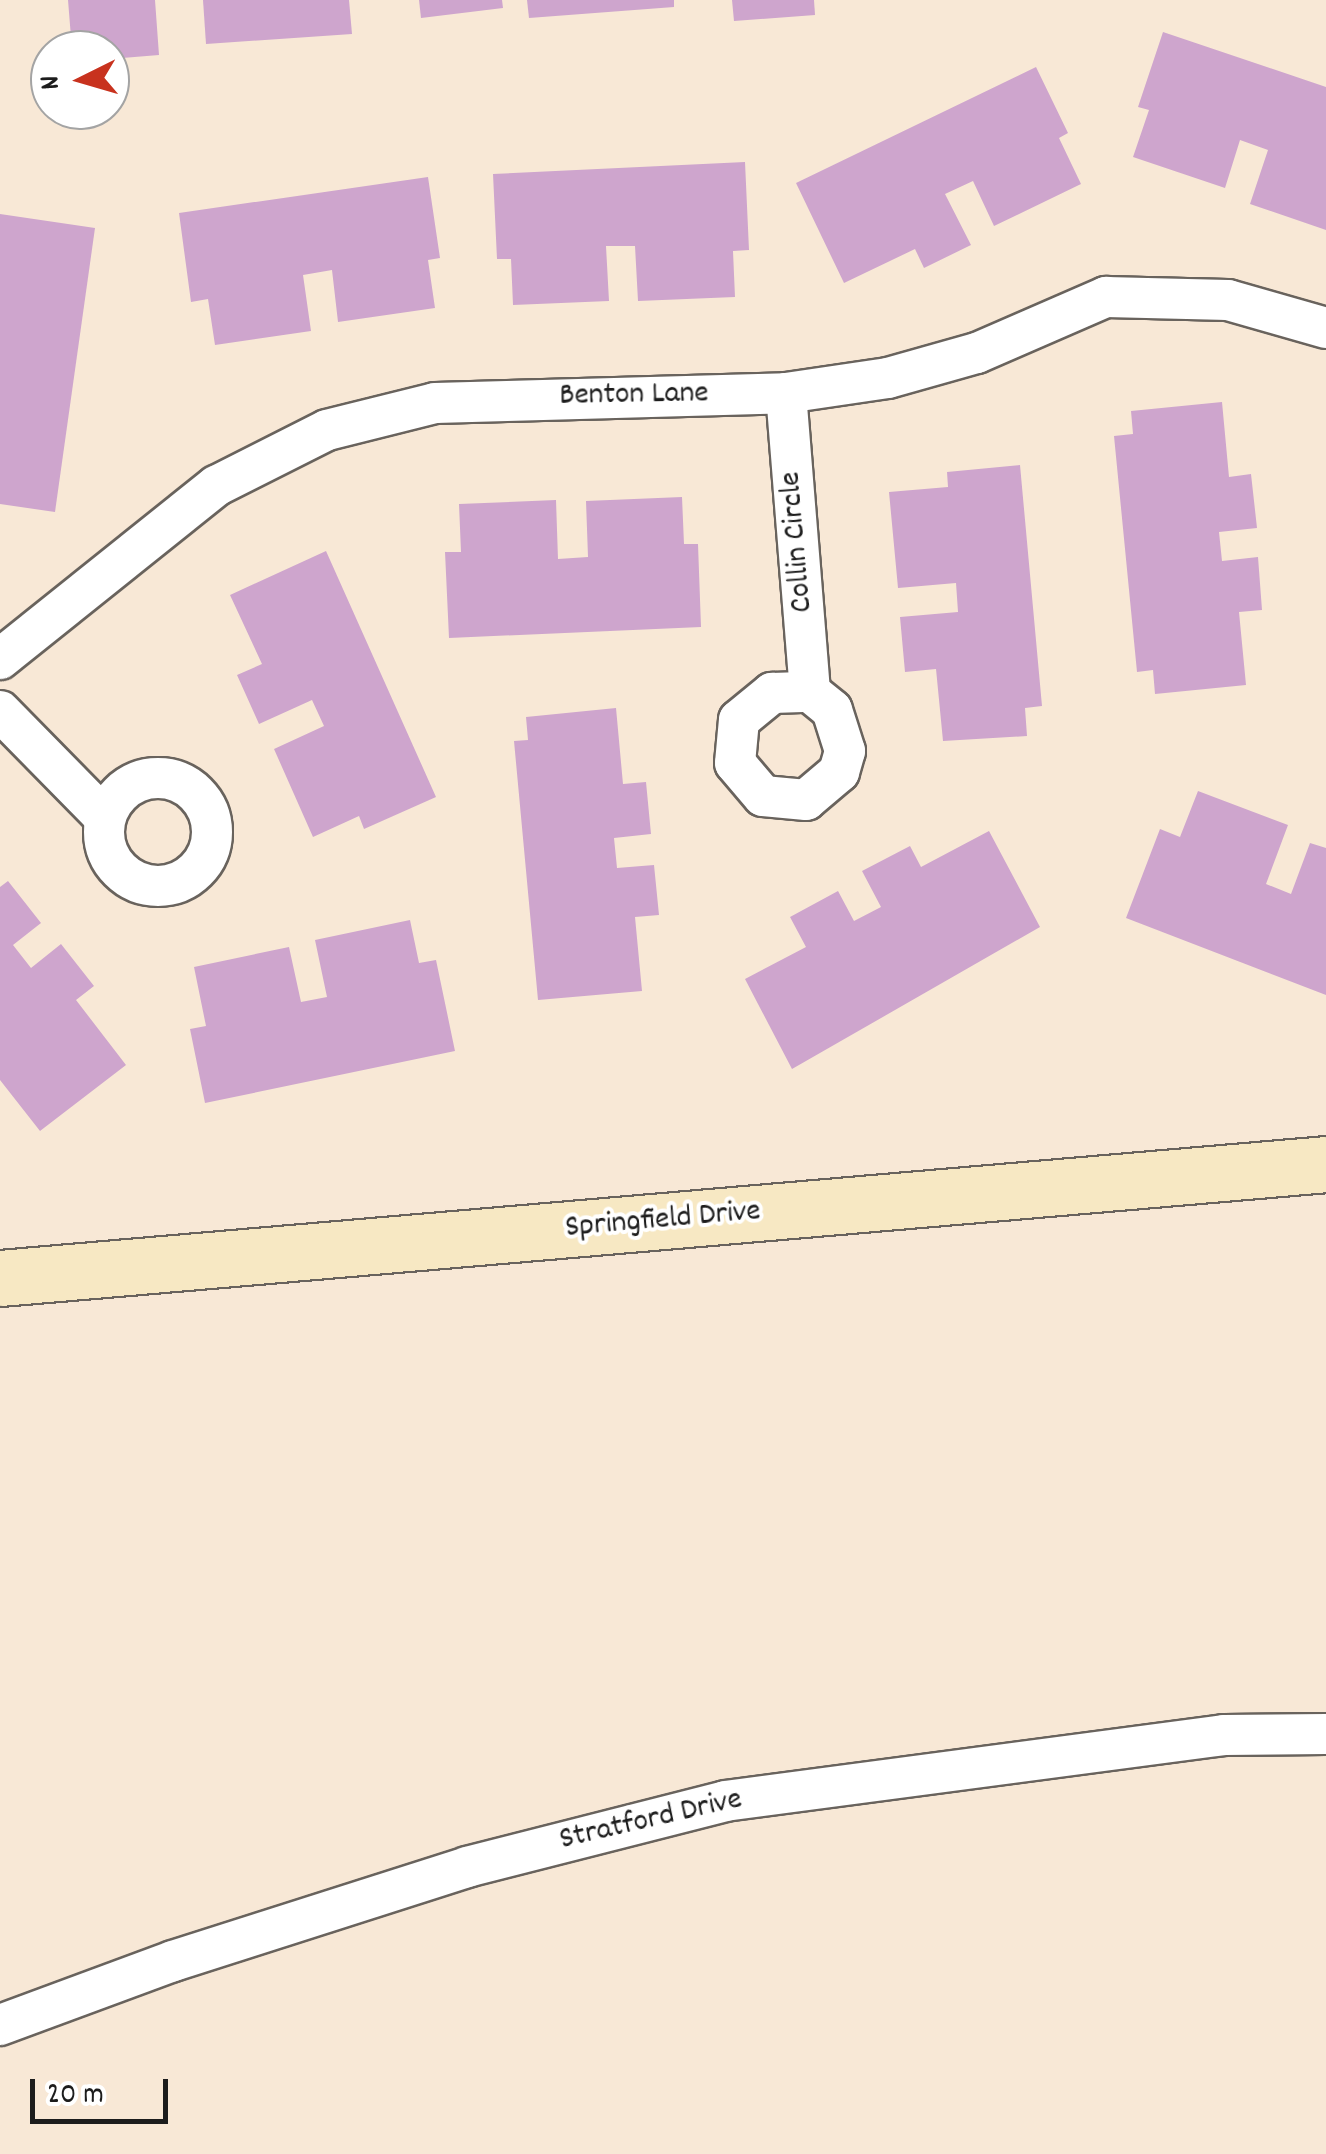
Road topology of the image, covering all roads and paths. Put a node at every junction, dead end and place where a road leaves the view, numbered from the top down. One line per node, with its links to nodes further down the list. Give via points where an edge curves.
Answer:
1 (1326, 328): 2 (street, Benton Lane, via 1228,300 1106,297 977,352 888,378)
2 (786, 393): 3 (street, Benton Lane, via 434,404 327,430 216,486); 4 (street, Collin Circle)
3 (0, 659)
4 (810, 692)
5 (0, 711): 6 (street)
6 (105, 818)
7 (1326, 1164): 8 (street, Springfield Drive)
8 (0, 1278)
9 (1326, 1734): 10 (street, Stratford Drive, via 1224,1735 725,1800 450,1872 173,1961)
10 (0, 2026)

